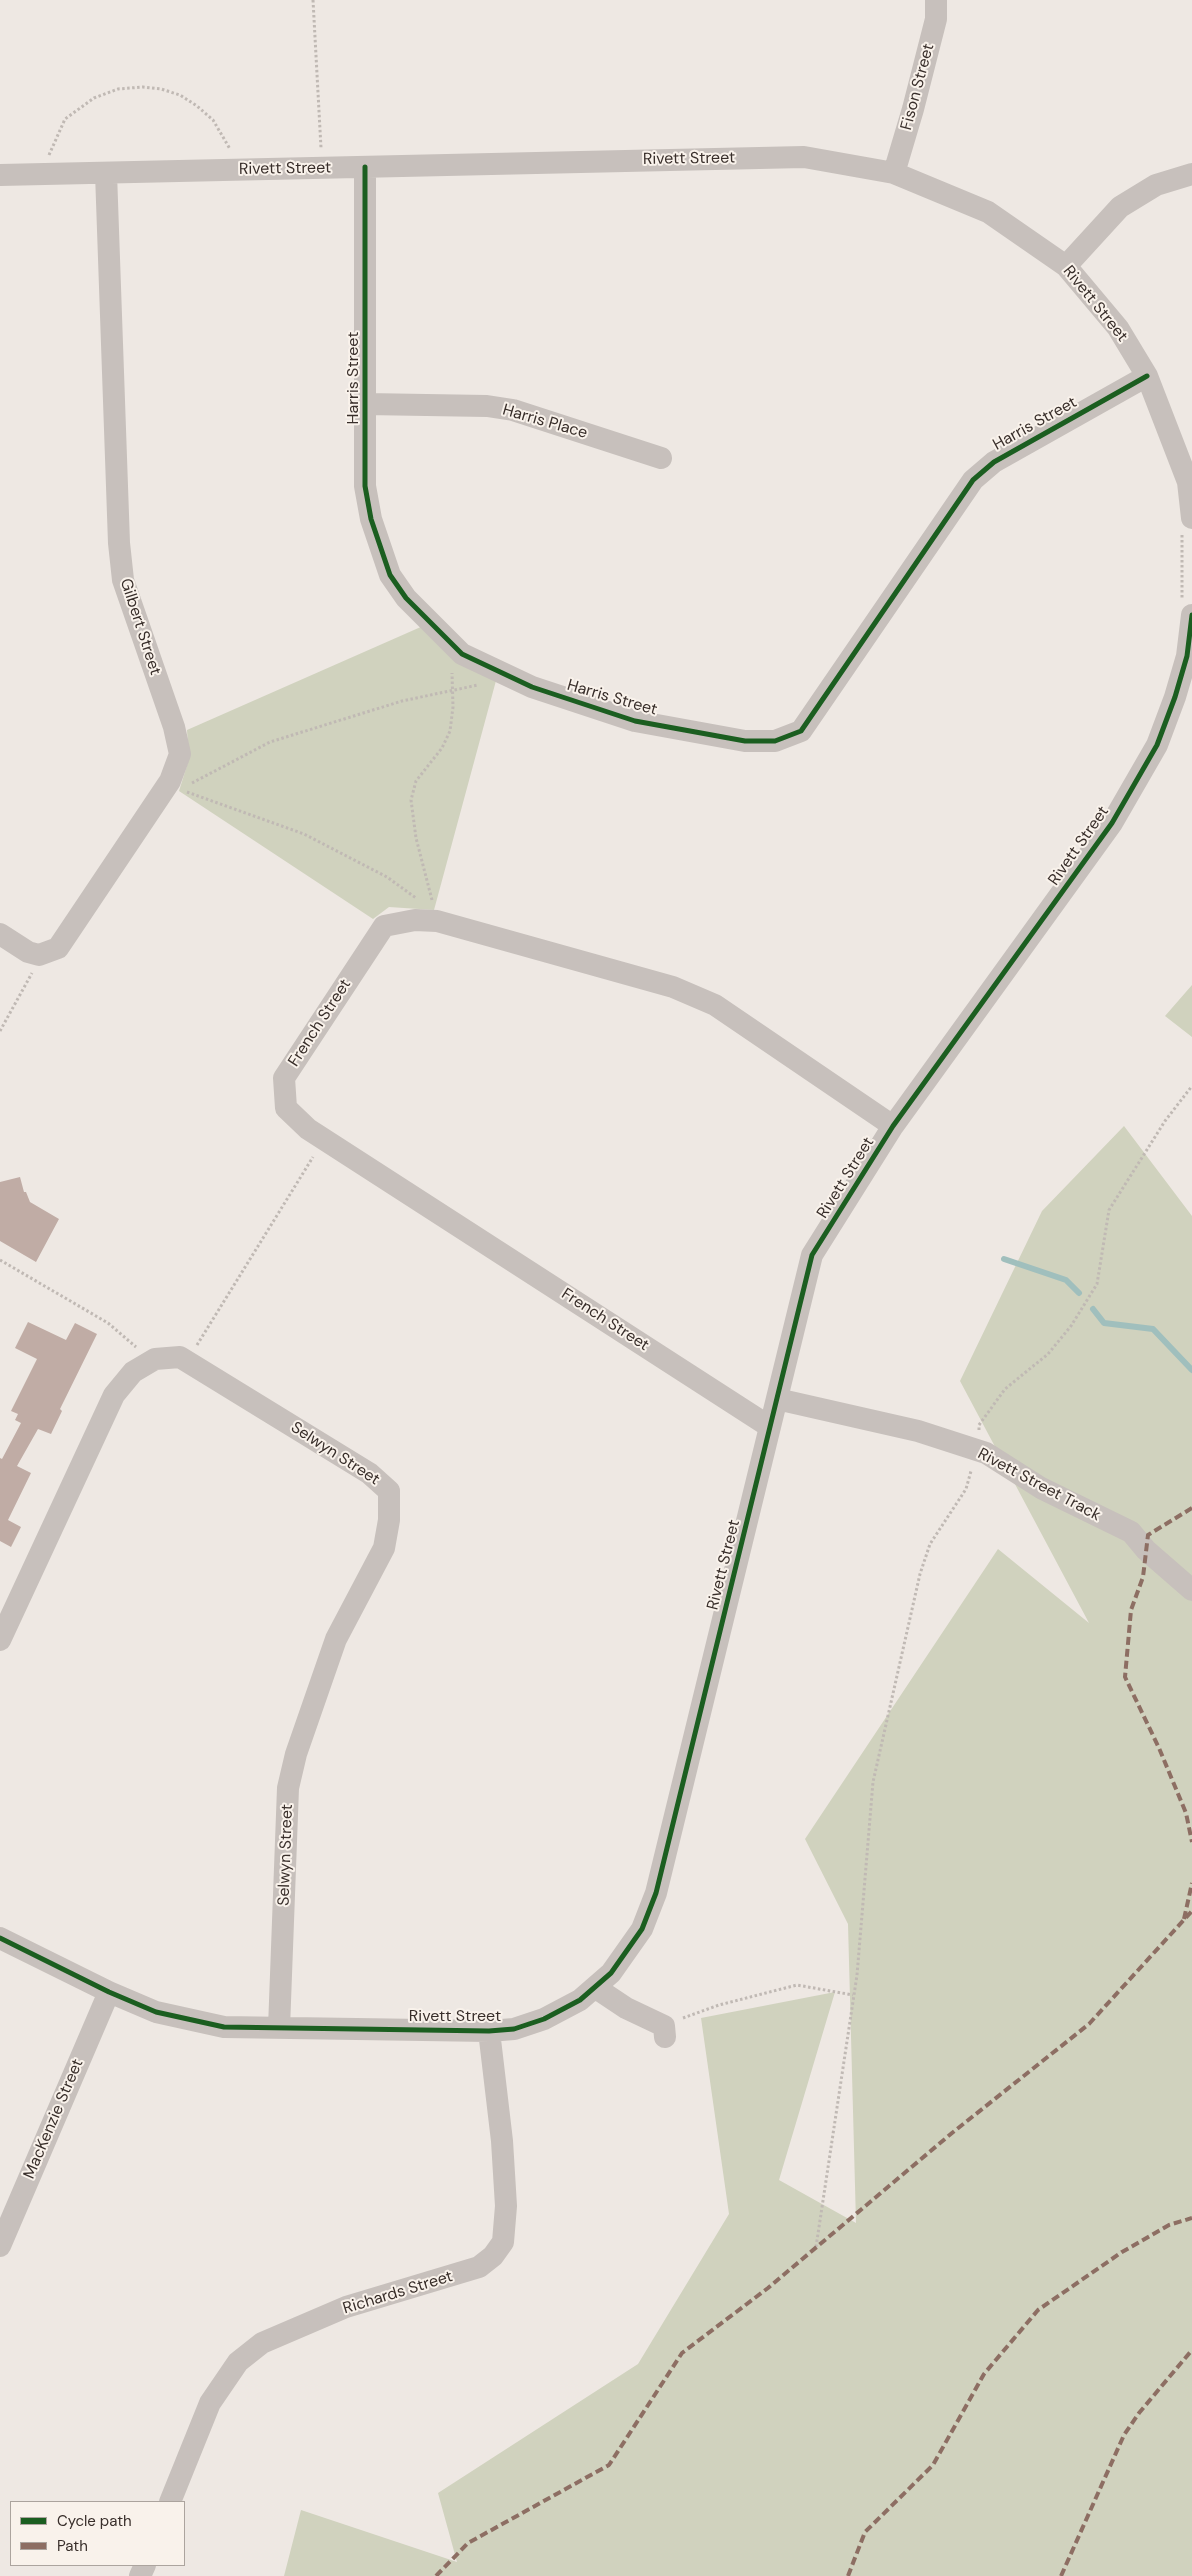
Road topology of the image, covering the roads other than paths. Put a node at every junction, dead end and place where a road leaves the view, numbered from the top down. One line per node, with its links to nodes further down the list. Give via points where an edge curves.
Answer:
1 (936, 0): 4 (street, Fison Street, via 936,18)
2 (366, 167): 3 (street, Rivett Street); 4 (street, Rivett Street, via 804,157); 9 (street, Harris Street)
3 (106, 173): 6 (street, Rivett Street); 14 (street, Gilbert Street, via 123,580 174,727 180,754 170,781 58,948 43,953 28,952)
4 (894, 173): 7 (street, Rivett Street, via 988,212)
5 (1192, 174): 7 (street, via 1156,185 1120,207)
6 (0, 175)
7 (1066, 266): 8 (street, Rivett Street, via 1118,328)
8 (1147, 376): 9 (street, Harris Street, via 994,462 973,480 801,731 775,740 745,741 635,721 532,686 462,654 406,598 390,575 380,549 365,486); 11 (street, Rivett Street, via 1188,482)
9 (366, 404): 10 (street, Harris Place, via 487,406 513,410)
10 (661, 458)
11 (1187, 523)
12 (1187, 610): 13 (street, Rivett Street)
13 (1184, 700): 15 (street, Rivett Street, via 1112,823)
14 (0, 934)
15 (893, 1126): 16 (street, Rivett Street, via 812,1255); 17 (street, French Street, via 714,1005 673,987 436,915 384,926 284,1078 286,1108 308,1129)
16 (777, 1399): 17 (street, Rivett Street); 18 (street, Rivett Street Track, via 918,1431 977,1450 1041,1488 1131,1532 1146,1550)
17 (770, 1426): 21 (street, Rivett Street, via 656,1893 642,1929 625,1956)
18 (1192, 1590)
19 (0, 1640): 23 (street, Selwyn Street, via 114,1395 133,1372 155,1359 180,1357 369,1473 389,1491 389,1520 384,1548 336,1639 296,1754 288,1788)
20 (0, 1938): 22 (street, Rivett Street)
21 (596, 1988): 24 (street, Rivett Street, via 544,2019 514,2029); 25 (street)
22 (109, 1992): 23 (street, Rivett Street, via 156,2012 224,2027); 26 (street, MacKenzie Street)
23 (279, 2028): 24 (street, Rivett Street)
24 (488, 2031): 27 (street, Richards Street, via 502,2141 506,2215 503,2242 494,2256 479,2267 346,2307 262,2343 238,2362 210,2403)
25 (664, 2031)
26 (2, 2235)
27 (170, 2501)

